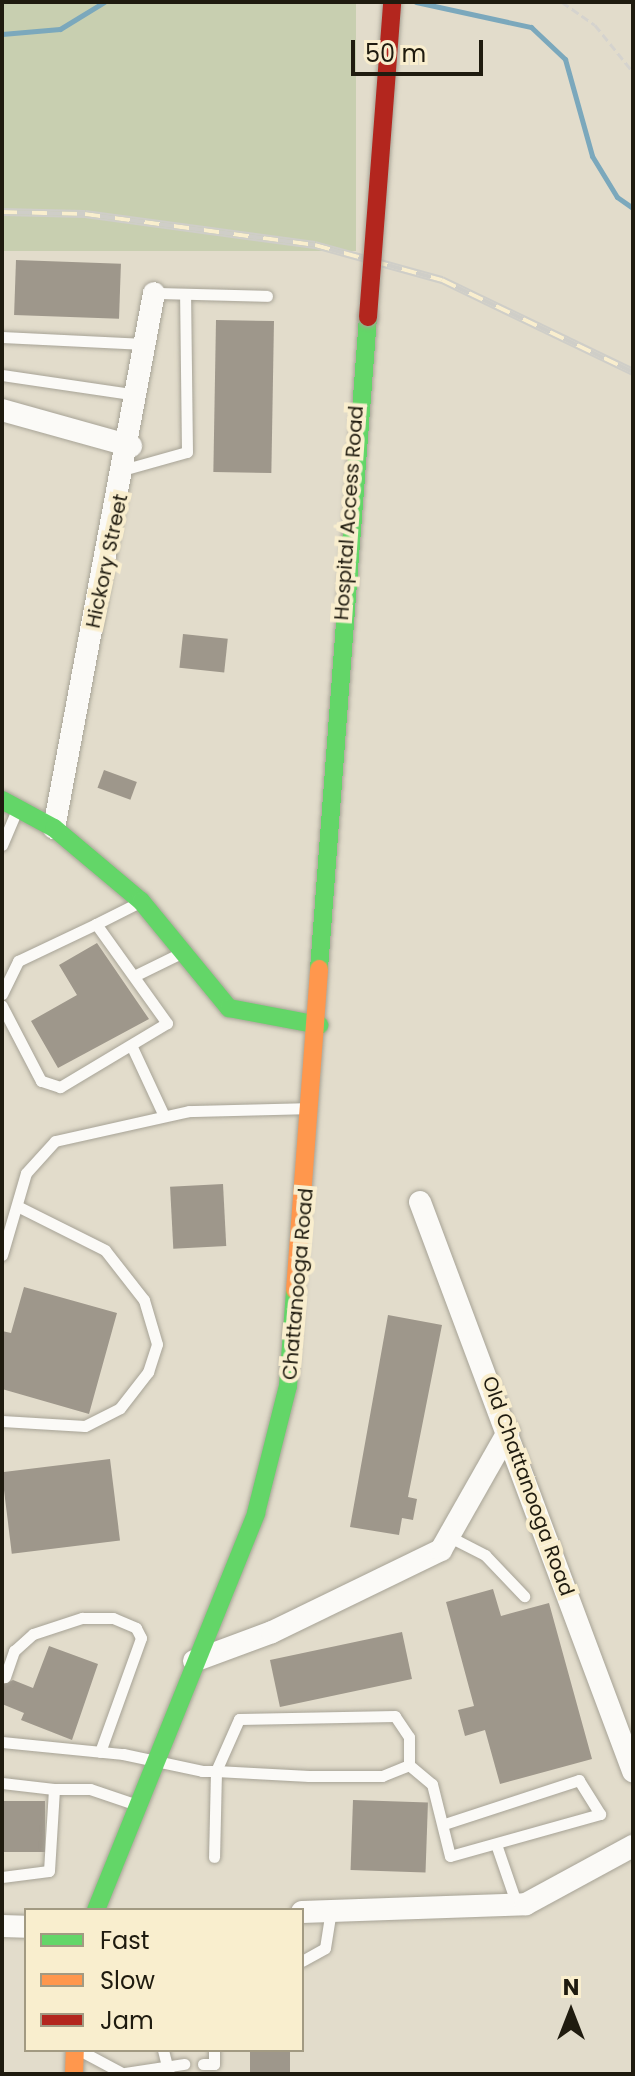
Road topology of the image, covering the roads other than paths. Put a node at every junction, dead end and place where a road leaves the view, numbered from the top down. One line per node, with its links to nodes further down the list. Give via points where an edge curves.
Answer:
1 (392, 2): 21 (main road, Hospital Access Road, bridge, via 331,751)
2 (154, 293): 3 (lane); 6 (street, Hickory Street)
3 (185, 294): 4 (lane); 11 (lane, via 187,452)
4 (267, 296)
5 (2, 337): 6 (lane)
6 (146, 344): 8 (street, Hickory Street)
7 (2, 375): 8 (lane)
8 (138, 395): 10 (street, Hickory Street)
9 (2, 410): 10 (street)
10 (131, 446): 11 (street, Hickory Street)
11 (126, 469): 13 (street, Hickory Street)
12 (10, 804): 13 (main road); 14 (lane)
13 (54, 828): 15 (main road)
14 (2, 845)
15 (141, 901): 16 (lane); 17 (main road)
16 (96, 924): 18 (lane); 19 (lane, via 18,961)
17 (179, 954): 18 (lane); 21 (main road, via 229,1008)
18 (134, 976): 22 (lane, via 167,1023)
19 (2, 994)
20 (2, 1006): 22 (lane, via 41,1081 60,1087)
21 (319, 1025): 23 (main road, Chattanooga Road)
22 (132, 1047): 24 (lane)
23 (313, 1108): 24 (lane, via 258,1104); 32 (main road, Chattanooga Road, via 288,1386 256,1513)
24 (164, 1116): 26 (lane, via 55,1141 26,1173)
25 (420, 1202): 29 (street, Old Chattanooga Road)
26 (17, 1206): 27 (lane); 28 (lane, via 105,1250 144,1300 157,1344 148,1372 120,1408 85,1426)
27 (2, 1255)
28 (2, 1421)
29 (508, 1432): 30 (street); 39 (street, Old Chattanooga Road)
30 (448, 1536): 31 (lane, via 485,1555); 32 (street, via 441,1550 272,1632)
31 (524, 1596)
32 (194, 1661): 36 (main road, Chattanooga Road)
33 (5, 1677): 35 (lane, via 23,1641 82,1618 136,1628 141,1638)
34 (2, 1742): 35 (lane)
35 (100, 1752): 36 (lane)
36 (151, 1764): 38 (lane); 42 (main road, Chattanooga Road)
37 (409, 1765): 38 (lane, via 382,1776); 38 (lane, via 409,1737 395,1716 365,1714 239,1719); 43 (lane, via 432,1784)
38 (216, 1771): 46 (lane)
39 (633, 1771)
40 (2, 1783): 41 (lane)
41 (54, 1789): 42 (lane, via 90,1789); 47 (lane, via 49,1871)
42 (134, 1804): 49 (main road, Chattanooga Road)
43 (444, 1824): 45 (lane, via 450,1856); 45 (lane, via 579,1780 600,1814)
44 (633, 1846): 48 (street)
45 (497, 1847): 48 (lane)
46 (214, 1857)
47 (2, 1877)
48 (517, 1905): 50 (street)
49 (97, 1908)
50 (331, 1911): 51 (street); 54 (lane, via 325,1948)
51 (304, 1912)
52 (2, 1926): 53 (street)
53 (24, 1927)
54 (304, 1960)
55 (77, 2052): 59 (main road)
56 (81, 2052): 60 (lane)
57 (184, 2064): 58 (lane)
58 (166, 2069): 60 (lane)
59 (74, 2074)
60 (124, 2074)

